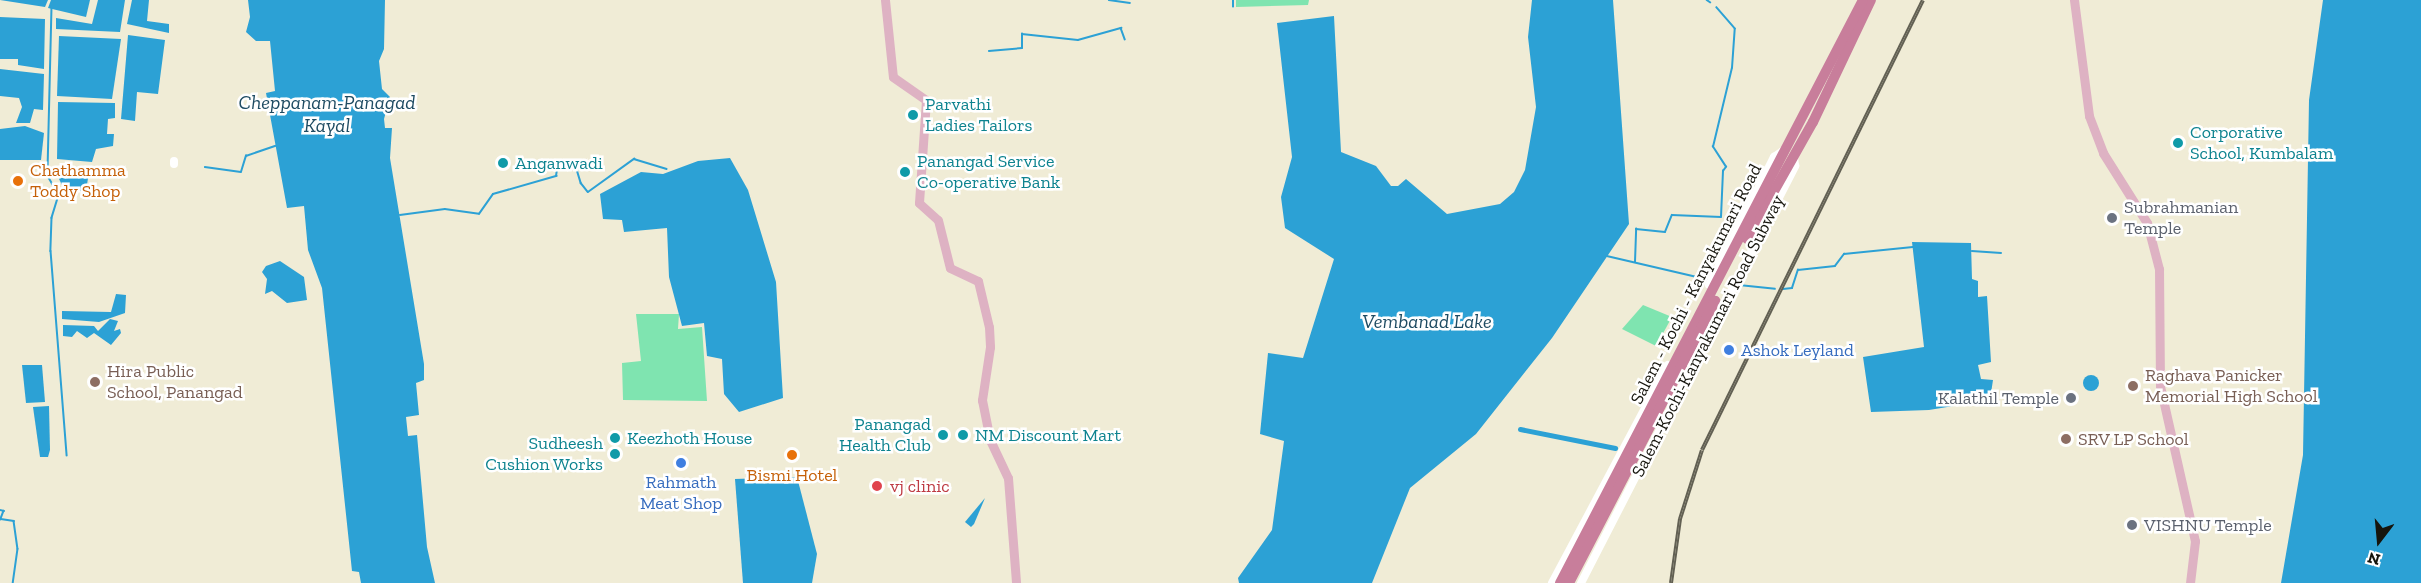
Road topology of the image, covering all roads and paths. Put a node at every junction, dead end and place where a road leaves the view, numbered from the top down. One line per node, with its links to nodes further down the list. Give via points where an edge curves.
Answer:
1 (885, 0): 7 (main road, via 893,77 926,100 919,203 938,220 950,268 978,281 990,347 982,400 984,423 1008,478)
2 (1863, 0): 5 (highway, Salem - Kochi - Kanyakumari Road)
3 (1871, 0): 5 (highway, Salem - Kochi - Kanyakumari Road)
4 (2074, 0): 12 (main road, via 2089,116 2103,153 2147,223 2159,269 2159,376 2195,541)
5 (1789, 153): 6 (highway, Salem - Kochi - Kanyakumari Road); 8 (street, via 1774,157); 9 (highway, Salem - Kochi - Kanyakumari Road)
6 (1611, 514): 10 (highway, Salem - Kochi - Kanyakumari Road); 11 (street)
7 (1016, 583)
8 (1552, 583)
9 (1560, 583)
10 (1569, 583)
11 (1581, 583)
12 (2190, 583)

